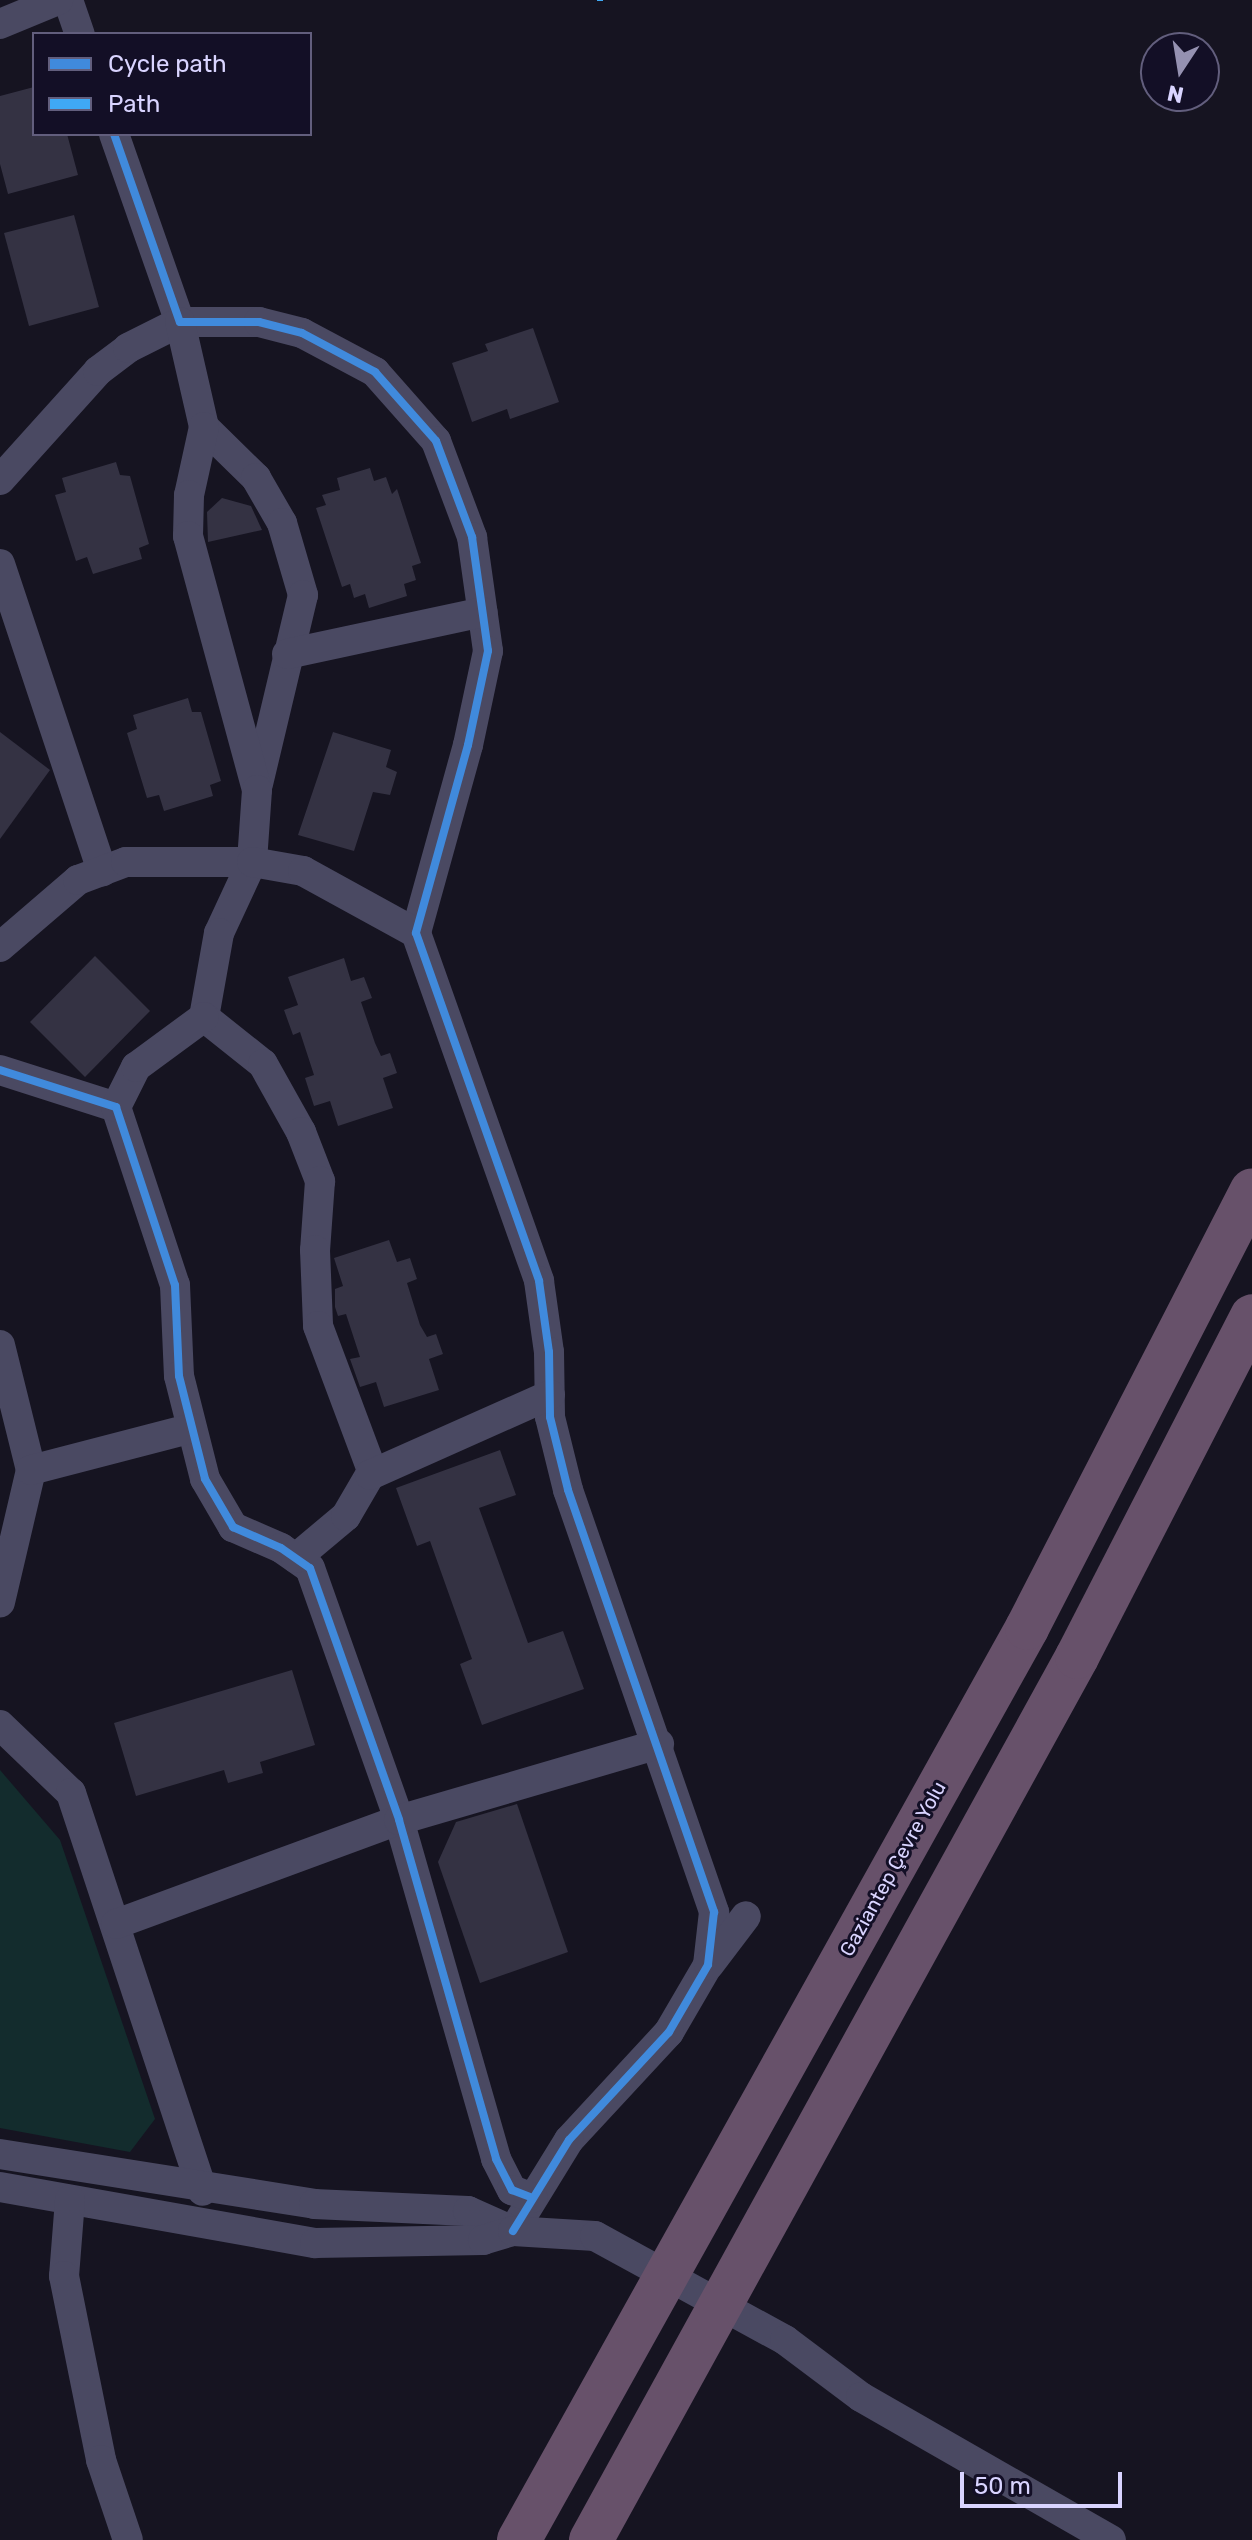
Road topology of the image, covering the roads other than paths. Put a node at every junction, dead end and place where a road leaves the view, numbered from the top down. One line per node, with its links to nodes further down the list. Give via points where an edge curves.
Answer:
1 (58, 0): 3 (street)
2 (68, 0): 4 (street)
3 (0, 24)
4 (79, 32)
5 (115, 136): 6 (street)
6 (180, 322): 7 (street); 8 (street, via 128,348 98,371); 10 (street, via 259,322 302,333 375,372 436,441 472,537)
7 (204, 427): 11 (street, via 256,478 282,523 303,595); 12 (street, via 189,495 188,536)
8 (0, 480)
9 (0, 564): 14 (street)
10 (483, 612): 11 (street); 15 (street, via 488,651)
11 (287, 654): 12 (street)
12 (257, 790): 13 (street)
13 (252, 862): 14 (street, via 126,862); 15 (street, via 303,871); 17 (street, via 219,933)
14 (102, 871): 16 (street, via 78,880)
15 (416, 933): 23 (street, via 539,1281)
16 (0, 947)
17 (204, 1017): 19 (street, via 136,1067); 26 (street, via 263,1064 301,1132 320,1181 315,1250 318,1326)
18 (0, 1070): 19 (street)
19 (116, 1107): 24 (street, via 175,1285 173,1332)
20 (1252, 1190): 42 (highway, Gaziantep Çevre Yolu, via 1027,1628)
21 (1252, 1316): 43 (highway, via 1077,1657)
22 (0, 1345): 25 (street)
23 (550, 1395): 26 (street); 30 (street, via 568,1490)
24 (192, 1428): 25 (street); 27 (street, via 205,1479 233,1527)
25 (31, 1470): 28 (street)
26 (373, 1473): 27 (street, via 346,1516)
27 (296, 1558): 31 (street, via 310,1568)
28 (0, 1602)
29 (0, 1725): 33 (street, via 71,1793)
30 (659, 1744): 31 (street); 34 (street, via 714,1912)
31 (399, 1820): 33 (street); 38 (street, via 496,2159 512,2190)
32 (746, 1916): 34 (street)
33 (116, 1924): 37 (street)
34 (708, 1965): 38 (street, via 669,2032 569,2140)
35 (0, 2154): 37 (street)
36 (0, 2187): 39 (street)
37 (203, 2191): 40 (street, via 314,2204 468,2211)
38 (533, 2198): 40 (street)
39 (70, 2200): 40 (street, via 315,2243 483,2240); 41 (street, via 67,2291 101,2460)
40 (513, 2231): 44 (street, via 595,2236 785,2340 861,2397)
41 (128, 2540)
42 (519, 2540)
43 (591, 2540)
44 (1111, 2540)

